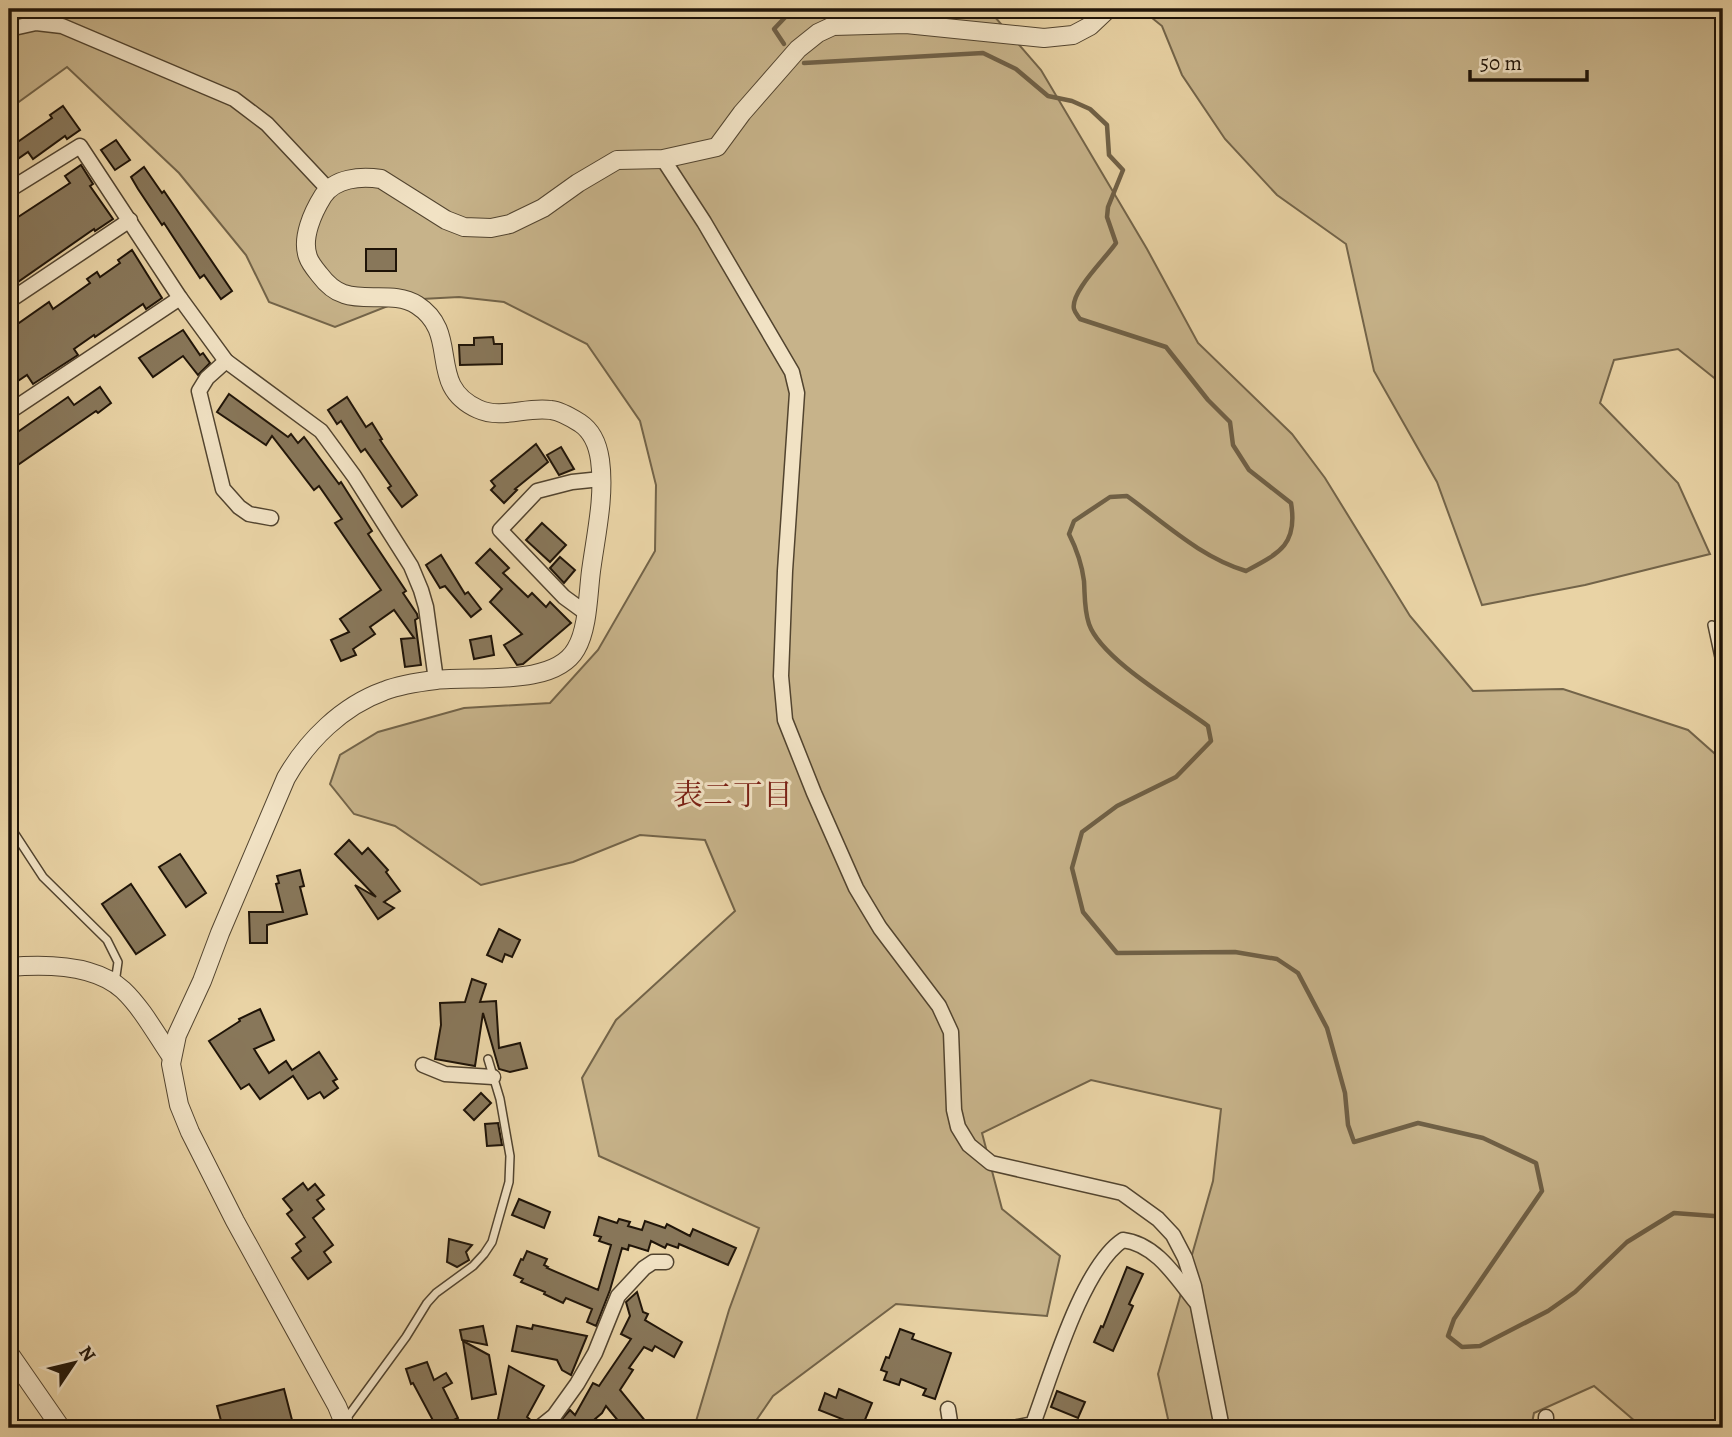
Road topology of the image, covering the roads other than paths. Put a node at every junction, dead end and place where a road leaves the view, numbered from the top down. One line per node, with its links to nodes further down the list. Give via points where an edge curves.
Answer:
1 (1108, 9): 3 (street, via 1073,35 1044,38 906,24 832,26 790,57 717,147)
2 (9, 29): 4 (street, via 36,23 62,26 234,99 267,124)
3 (663, 159): 4 (street, via 617,160 543,208 491,229 446,220 381,179 355,178); 25 (street, via 792,372 797,393 781,676 785,720 856,888 939,1006 951,1032 958,1127 969,1145 991,1163 1112,1189 1140,1204 1179,1247)
4 (328, 189): 11 (street, via 316,208 306,246 321,278 345,295 403,298 426,312 439,327 448,382 461,397 490,414 551,410 576,420 597,447)
5 (9, 190): 6 (street, via 80,146)
6 (130, 220): 7 (street); 8 (street)
7 (180, 298): 9 (street); 10 (street)
8 (9, 301)
9 (226, 361): 12 (street, via 199,391 223,489 249,514); 16 (street, via 321,430 354,476 411,566 421,590)
10 (9, 412)
11 (601, 479): 13 (street); 13 (street, via 537,491 500,530 564,597)
12 (271, 518)
13 (586, 613): 16 (street, via 577,648 555,668 487,679)
14 (1712, 625): 15 (lane)
15 (1723, 676)
16 (436, 680): 20 (street, via 374,695 335,720 298,758 219,933)
17 (9, 825): 19 (lane, via 43,877 107,940 118,962)
18 (9, 967): 19 (street, via 80,970)
19 (115, 984): 20 (street, via 137,1006)
20 (171, 1056): 28 (street, via 179,1105 190,1132)
21 (488, 1059): 23 (lane)
22 (423, 1065): 23 (street, via 445,1074)
23 (493, 1077): 28 (lane, via 510,1156 509,1182 492,1242 473,1266 427,1303)
24 (666, 1262): 31 (street, via 644,1268 618,1297 577,1384 554,1416)
25 (1197, 1303): 29 (street, via 1149,1249 1123,1240 1112,1247 1086,1286); 34 (street)
26 (9, 1353): 30 (street)
27 (948, 1409): 32 (street)
28 (345, 1425)
29 (1036, 1427): 33 (street)
30 (61, 1428)
31 (539, 1428)
32 (951, 1428)
33 (1013, 1428)
34 (1222, 1428)

